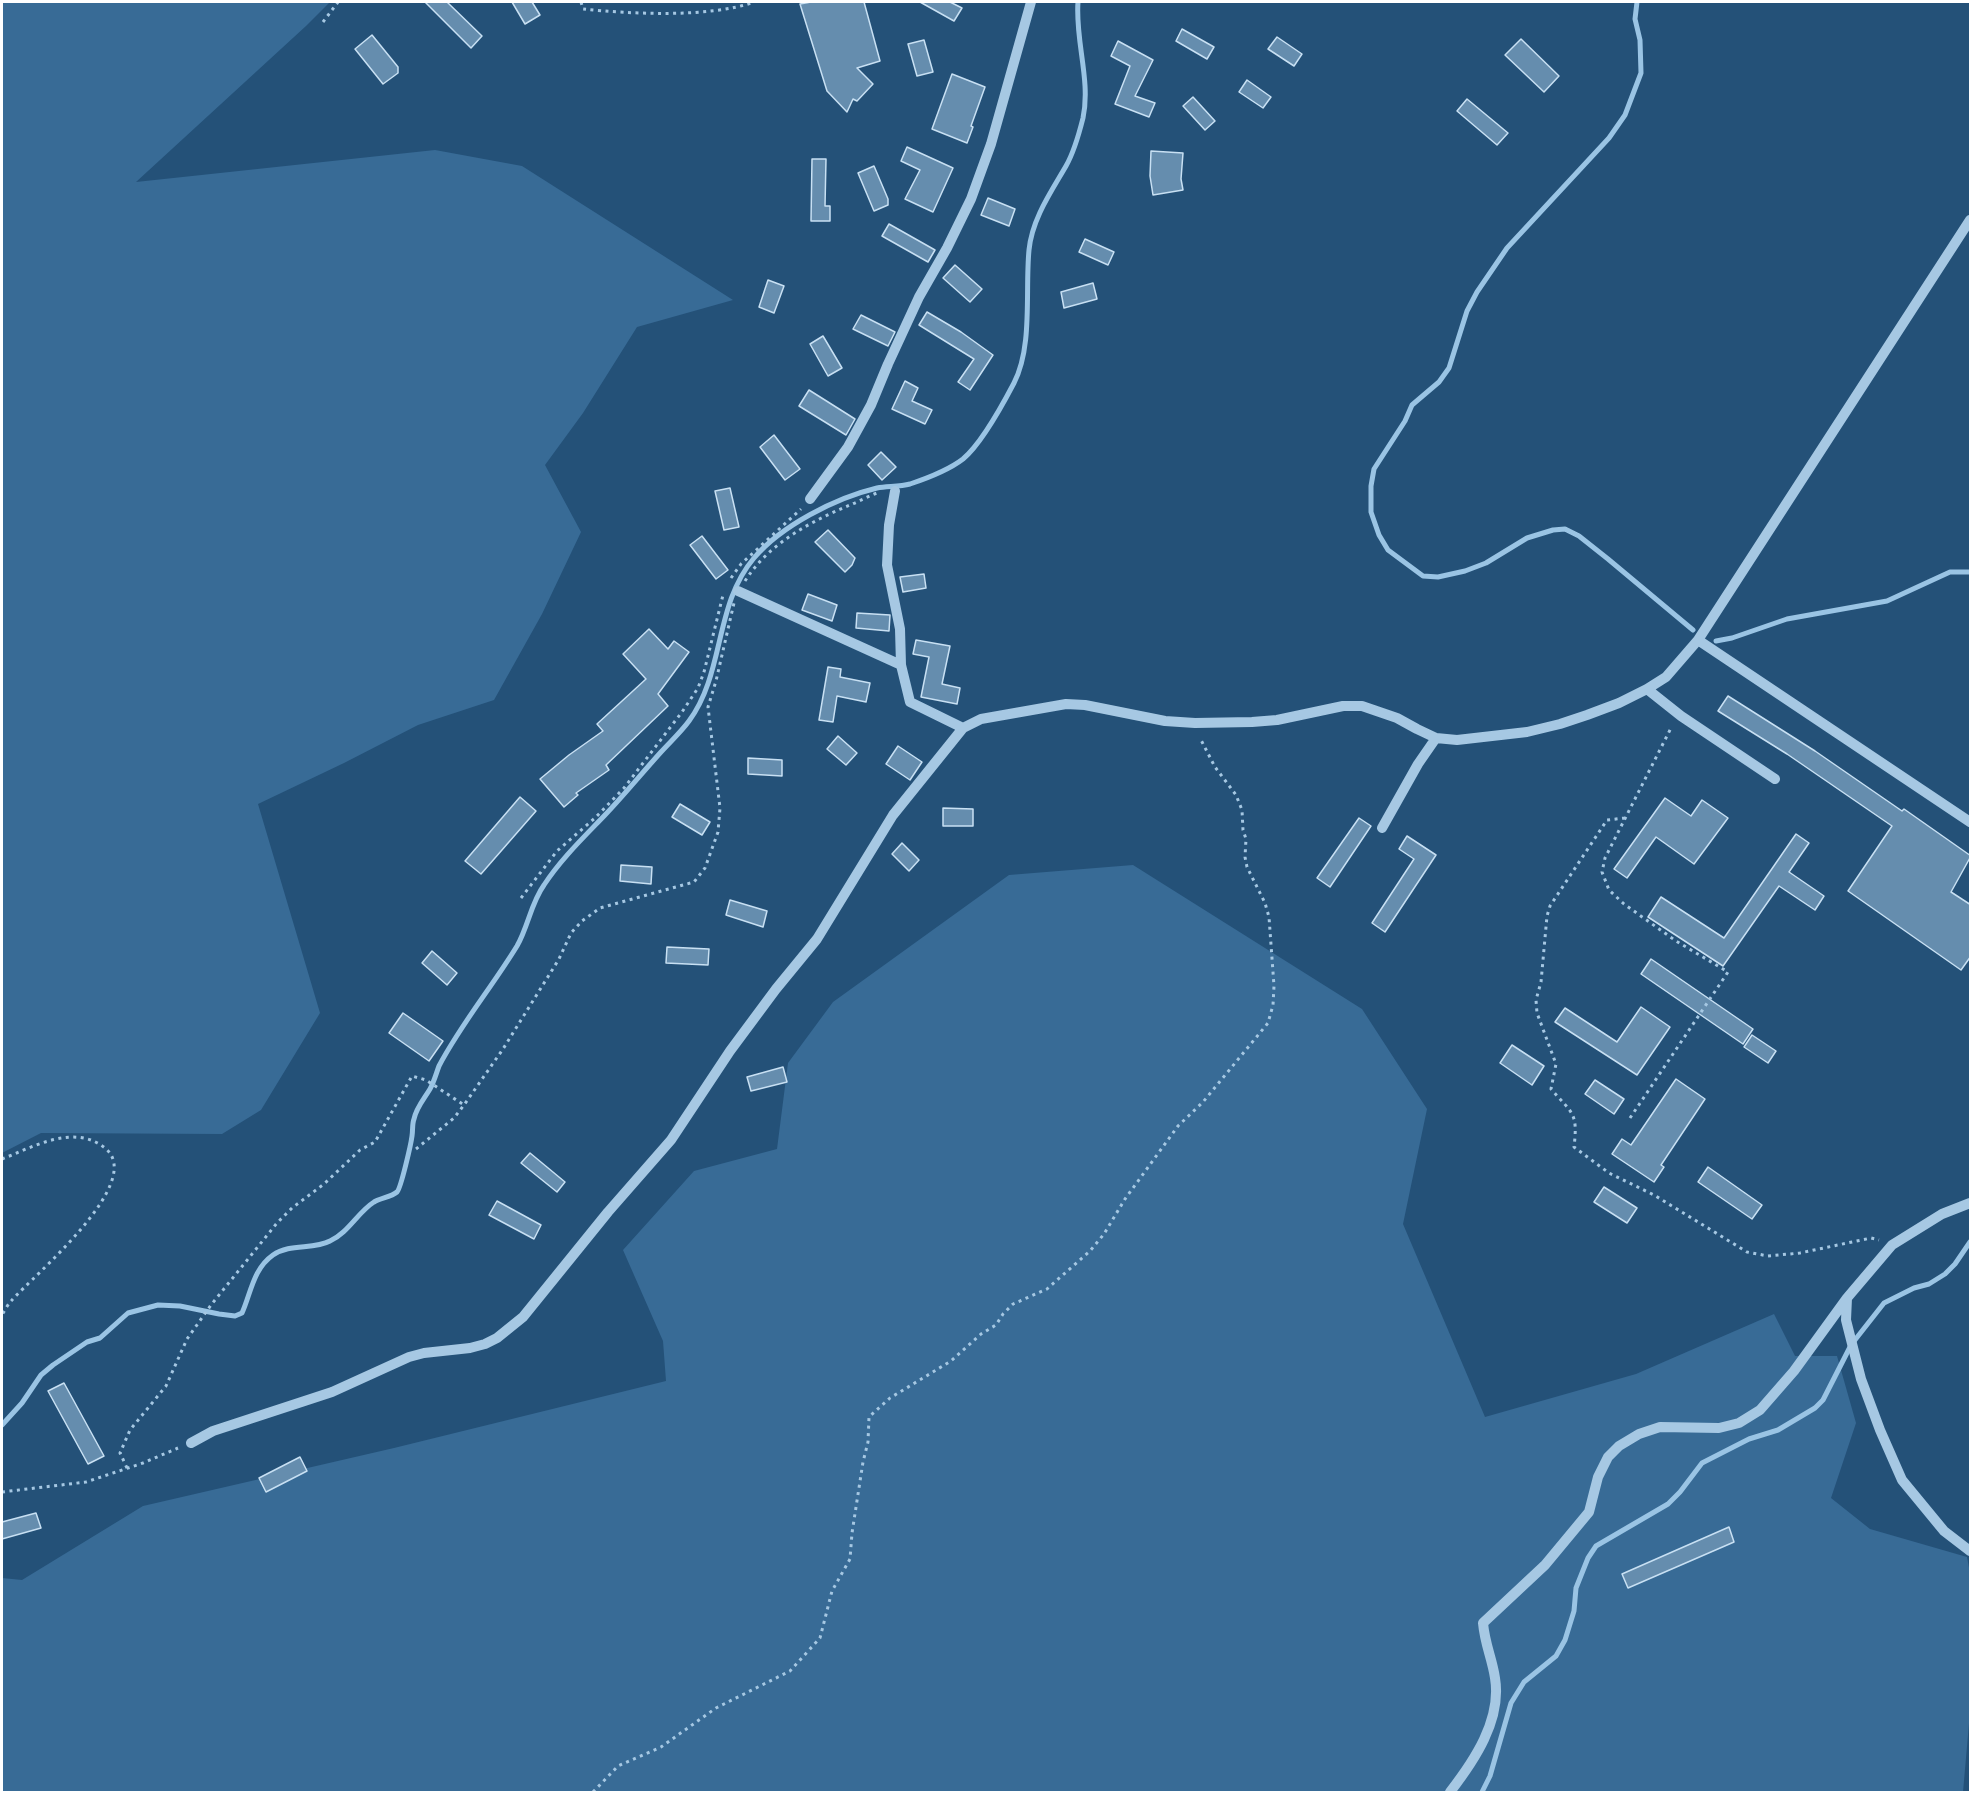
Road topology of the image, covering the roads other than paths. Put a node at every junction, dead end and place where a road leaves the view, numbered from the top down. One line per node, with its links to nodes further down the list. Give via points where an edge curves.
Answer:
1 (1031, 2): 4 (street, via 972,199 919,297 871,405 848,447)
2 (1971, 220): 6 (street)
3 (895, 491): 7 (street, via 887,565 900,629)
4 (810, 499)
5 (738, 591): 7 (street)
6 (1698, 640): 8 (street, via 1666,677); 12 (street)
7 (901, 665): 9 (street, via 910,702)
8 (1647, 689): 10 (street, via 1619,704 1527,732 1467,739); 11 (street)
9 (963, 728): 10 (street, via 981,719 1066,704 1195,723 1277,720 1324,709 1362,706); 16 (street, via 893,815 817,939 730,1051 671,1140 523,1317 484,1344 409,1357 332,1392 213,1431)
10 (1436, 738): 13 (street)
11 (1775, 779)
12 (1971, 822)
13 (1382, 828)
14 (1971, 1203): 15 (street, via 1941,1214 1892,1245)
15 (1847, 1298): 17 (street, via 1846,1320 1861,1379 1902,1480 1944,1531); 18 (street, via 1760,1410 1739,1423 1719,1428 1660,1427 1639,1434 1608,1457 1589,1512 1545,1565 1484,1623 1497,1696 1476,1756)
16 (191, 1443)
17 (1971, 1551)
18 (1449, 1792)

